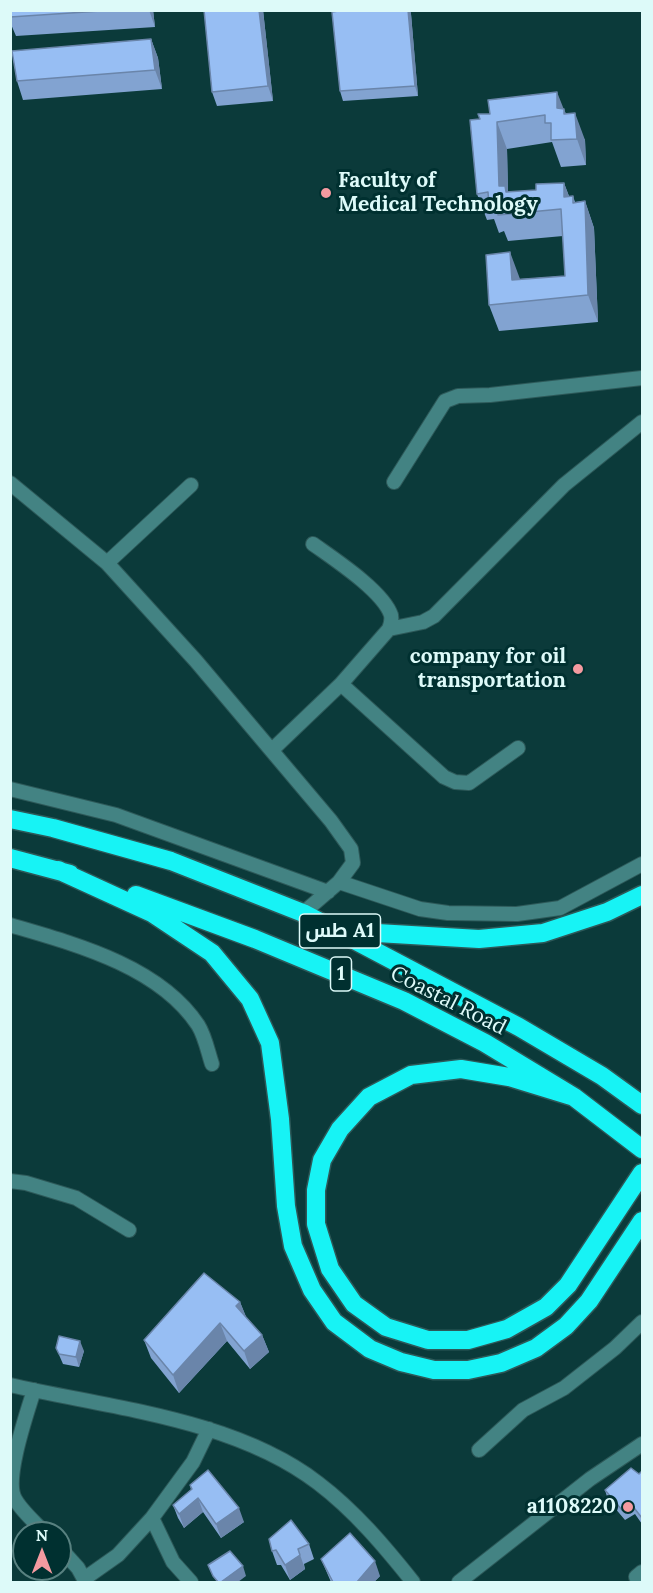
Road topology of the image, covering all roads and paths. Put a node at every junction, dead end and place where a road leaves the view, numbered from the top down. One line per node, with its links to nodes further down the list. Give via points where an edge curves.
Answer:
1 (642, 378): 3 (street, via 458,396 445,401)
2 (642, 422): 8 (street, via 564,485 434,616)
3 (394, 482)
4 (10, 483): 7 (street)
5 (191, 485): 7 (street)
6 (313, 544): 8 (street, via 385,603 392,618)
7 (107, 563): 11 (street)
8 (389, 629): 9 (street)
9 (341, 684): 10 (street, via 444,777 455,782 469,783); 11 (street)
10 (518, 748)
11 (272, 750): 17 (street, via 351,849 353,863)
12 (10, 789): 18 (street, via 116,815)
13 (10, 819): 20 (highway, Coastal Road / طس A1, via 171,861)
14 (10, 858): 16 (highway, Coastal Road / 1)
15 (642, 864): 17 (street, via 560,908 517,914 420,909)
16 (58, 870): 24 (highway, Coastal Road / 1, via 177,909 404,1001); 29 (highway, via 152,913 213,953 250,999 270,1043 292,1246 312,1290 334,1322 370,1349 434,1370 468,1370 501,1364 536,1348 566,1326 589,1301)
17 (339, 882): 18 (street)
18 (328, 892): 20 (street)
19 (642, 895): 22 (highway, via 607,912 543,933 479,939)
20 (303, 913): 22 (highway, Coastal Road / طس A1)
21 (10, 925): 23 (street, via 75,944 161,986 199,1027)
22 (340, 931): 25 (highway, Coastal Road / طس A1, via 519,1027 602,1076)
23 (212, 1064)
24 (574, 1096): 26 (highway, Coastal Road / 1); 27 (highway, via 509,1077 461,1069 411,1075 369,1097 340,1129 322,1160 316,1190 316,1224 330,1269 354,1304 386,1327 428,1340 468,1340 507,1329 546,1307 568,1285)
25 (642, 1105)
26 (642, 1149)
27 (642, 1173)
28 (10, 1181): 30 (street, via 76,1198)
29 (642, 1221)
30 (129, 1230)
31 (642, 1322): 36 (street, via 564,1388 523,1410)
32 (10, 1385): 33 (street)
33 (34, 1390): 34 (street); 38 (street, via 18,1446 12,1487 16,1501)
34 (209, 1429): 37 (street, via 194,1462); 42 (street, via 242,1441 318,1483 377,1538)
35 (642, 1444): 43 (street, via 590,1479)
36 (479, 1450)
37 (152, 1518): 40 (street, via 118,1555); 41 (street, via 173,1562)
38 (34, 1521)
39 (72, 1561): 40 (street)
40 (84, 1581)
41 (191, 1582)
42 (413, 1582)
43 (459, 1582)

